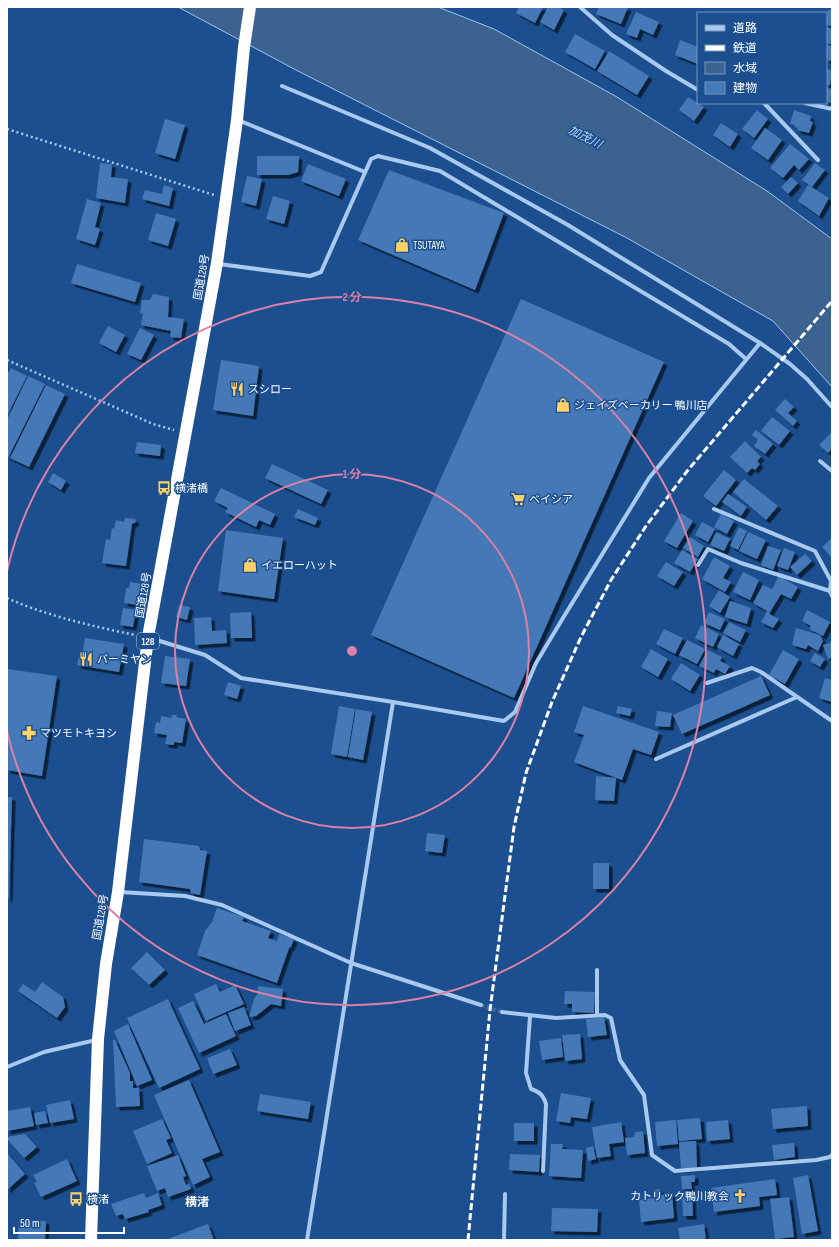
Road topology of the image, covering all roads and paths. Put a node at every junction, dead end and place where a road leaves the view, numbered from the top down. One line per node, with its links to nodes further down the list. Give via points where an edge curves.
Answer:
1 (250, 7): 8 (highway, 国道128号 / 128)
2 (580, 7): 4 (street, via 612,35)
3 (282, 86): 14 (street, via 430,148 568,225)
4 (697, 89)
5 (765, 104): 10 (street)
6 (813, 104): 7 (street)
7 (832, 109)
8 (237, 120): 11 (street); 12 (highway, 国道128号 / 128)
9 (7, 129): 12 (path)
10 (818, 160)
11 (365, 172): 13 (street, via 321,272 310,276); 15 (street, via 371,159 378,156 440,171 729,344)
12 (226, 199): 13 (highway, 国道128号 / 128)
13 (217, 263): 18 (highway, 国道128号 / 128)
14 (760, 343): 15 (street); 17 (street, via 790,364)
15 (746, 359): 30 (street, via 649,478 540,656 515,712 504,721)
16 (7, 360): 18 (path, via 153,424)
17 (832, 407)
18 (186, 434): 27 (highway, 国道128号 / 128)
19 (820, 461): 20 (street)
20 (832, 471)
21 (714, 509): 23 (street, via 815,551)
22 (698, 565): 24 (street, via 708,549 741,563)
23 (832, 581): 24 (street)
24 (830, 590): 25 (street)
25 (832, 596)
26 (7, 598): 27 (path, via 80,622)
27 (148, 637): 30 (street, via 205,655 241,678); 33 (highway, 国道128号 / 128)
28 (707, 683): 29 (street, via 752,668)
29 (797, 697): 31 (street); 32 (street)
30 (393, 702): 34 (street)
31 (832, 721)
32 (656, 759)
33 (118, 892): 34 (street, via 185,896 222,905); 40 (highway, 国道128号 / 128, via 106,964)
34 (352, 962): 36 (street); 46 (street)
35 (597, 970): 38 (street)
36 (481, 1005)
37 (502, 1012): 39 (street)
38 (597, 1015): 39 (street, via 556,1018); 42 (street, via 612,1018 620,1060 644,1095 652,1155 675,1172 816,1160)
39 (530, 1016): 43 (street, via 526,1073 530,1089 543,1096 546,1104)
40 (98, 1039): 41 (street, via 44,1052); 45 (highway, 国道128号 / 128)
41 (7, 1067)
42 (832, 1155)
43 (543, 1171)
44 (505, 1194): 47 (street)
45 (91, 1240)
46 (307, 1240)
47 (504, 1240)

